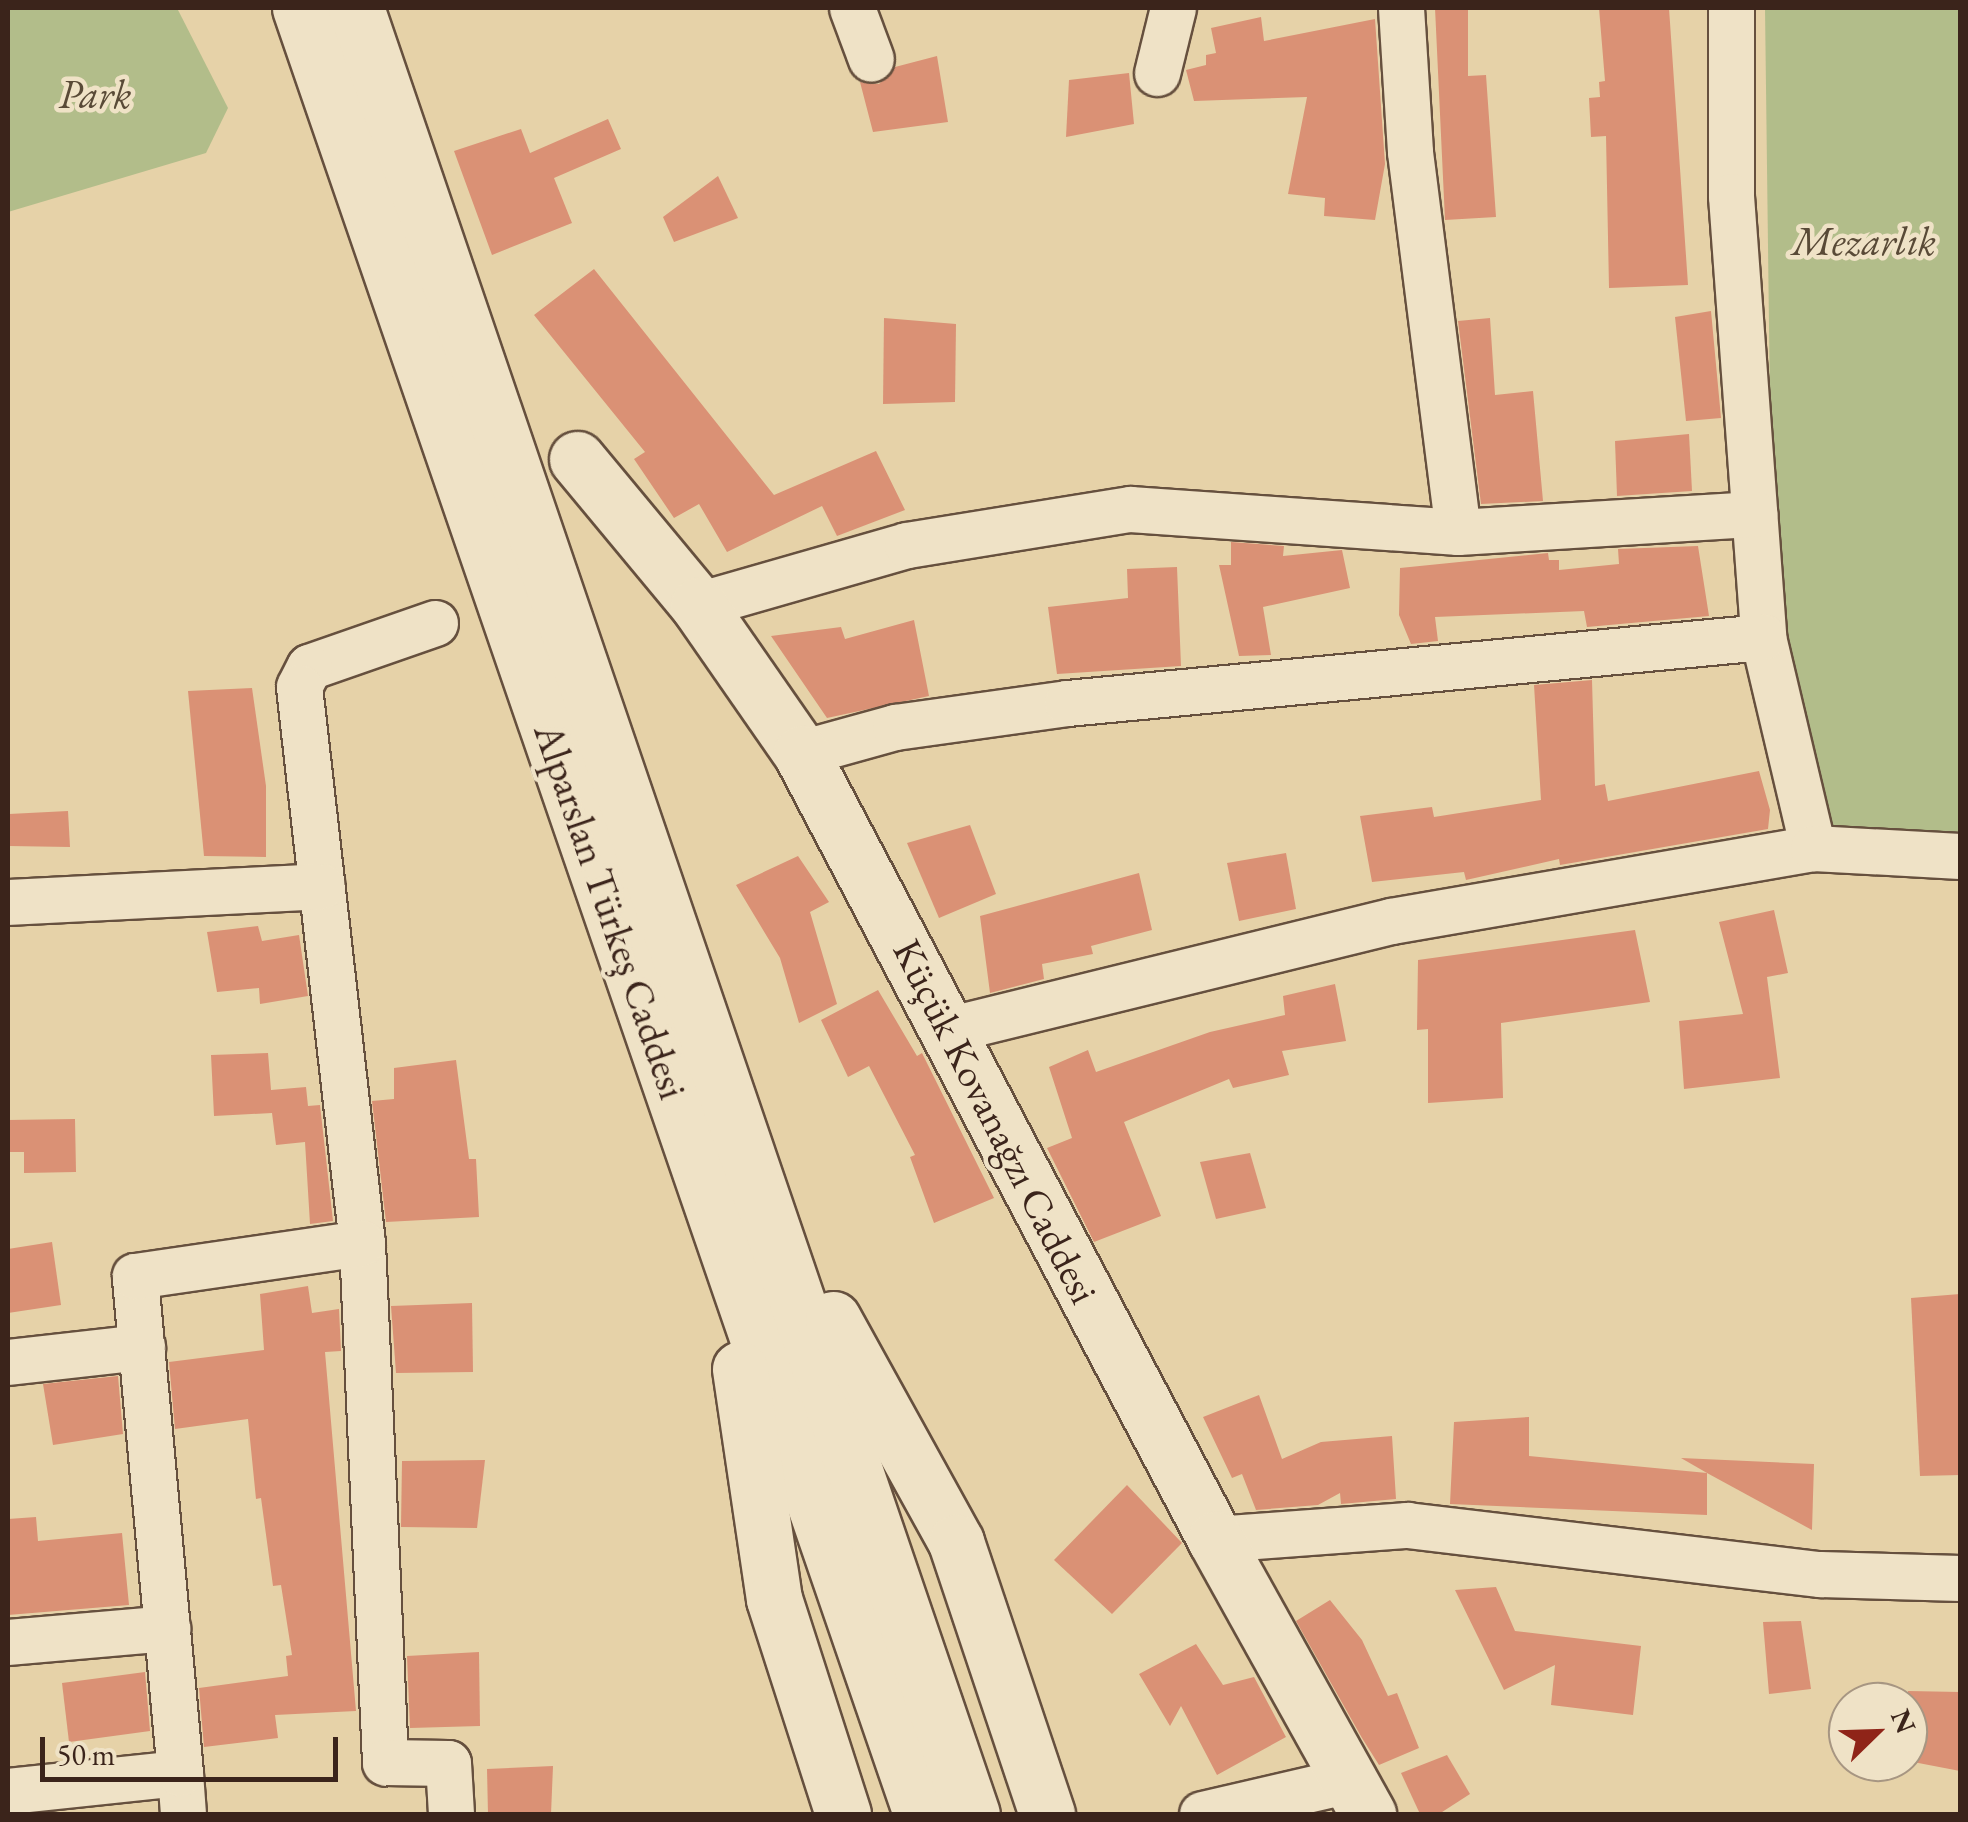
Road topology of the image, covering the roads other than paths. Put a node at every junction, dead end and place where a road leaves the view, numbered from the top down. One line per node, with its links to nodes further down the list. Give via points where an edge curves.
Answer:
1 (300, 8): 16 (main road, Alparslan Türkeş Caddesi)
2 (356, 8): 17 (main road, Alparslan Türkeş Caddesi)
3 (852, 8): 7 (street)
4 (1173, 8): 8 (street)
5 (1401, 8): 11 (street, via 1410,152)
6 (1730, 8): 10 (street, via 1731,196)
7 (871, 59)
8 (1157, 72)
9 (576, 460): 12 (main road, Küçük Kovanağzı Caddesi)
10 (1754, 514): 11 (street); 14 (street)
11 (1458, 532): 12 (street, via 1130,508 906,544)
12 (698, 605): 15 (main road, Küçük Kovanağzı Caddesi)
13 (435, 623): 20 (street, via 308,667 299,687)
14 (1764, 638): 15 (street, via 1067,703 895,727); 18 (street)
15 (800, 753): 22 (main road, Küçük Kovanağzı Caddesi)
16 (586, 840): 34 (main road, via 599,952 743,1377 774,1598); 35 (main road, Alparslan Türkeş Caddesi)
17 (641, 841): 36 (main road, Alparslan Türkeş Caddesi); 37 (main road, via 716,976 845,1346 956,1542)
18 (1813, 848): 19 (street); 22 (street, via 1391,921)
19 (1960, 856)
20 (322, 886): 21 (street); 23 (street)
21 (8, 902)
22 (950, 1029): 26 (main road, Küçük Kovanağzı Caddesi)
23 (362, 1242): 24 (street, via 135,1276); 33 (street, via 385,1762 448,1763)
24 (142, 1347): 25 (street); 28 (street)
25 (8, 1362)
26 (1215, 1539): 27 (street, via 1407,1525 1820,1574); 32 (main road, Küçük Kovanağzı Caddesi)
27 (1960, 1578)
28 (166, 1628): 29 (street); 31 (street)
29 (8, 1642)
30 (8, 1791): 31 (street)
31 (182, 1794)
32 (1359, 1797): 38 (street)
33 (451, 1814)
34 (843, 1814)
35 (921, 1814)
36 (972, 1814)
37 (1047, 1814)
38 (1202, 1814)

